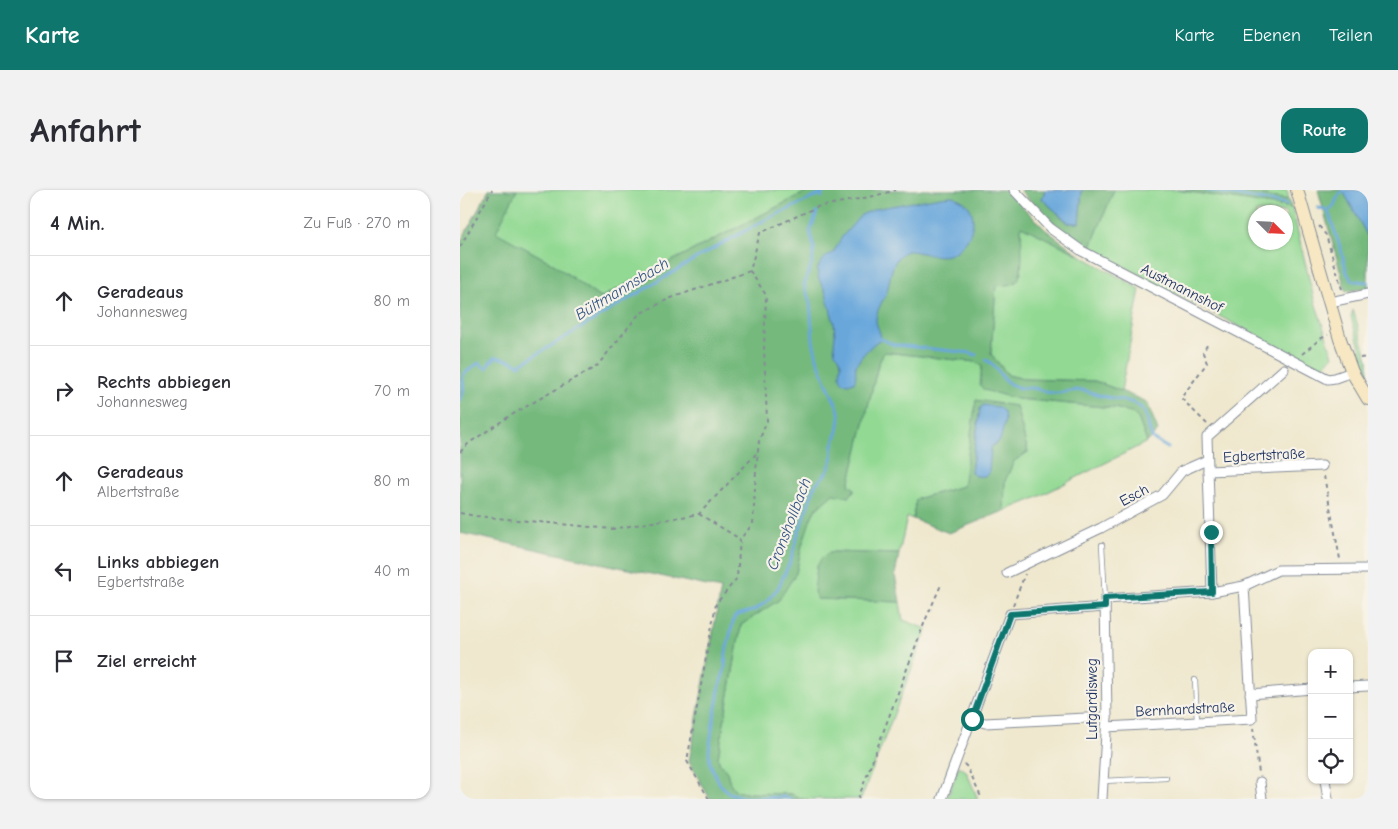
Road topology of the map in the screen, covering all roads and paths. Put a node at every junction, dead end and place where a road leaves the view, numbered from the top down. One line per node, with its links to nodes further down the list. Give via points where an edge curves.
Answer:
1 (492, 190): 6 (path)
2 (896, 190): 7 (path, via 817,208 760,233)
3 (1014, 190): 15 (street, Austmannshof, via 1050,228 1082,251)
4 (1297, 190): 10 (main road)
5 (1315, 219): 8 (path, via 1326,235)
6 (460, 247)
7 (750, 271): 20 (path, via 671,298 639,314 597,366 508,416 469,442); 21 (path, via 766,295 764,349 768,422)
8 (1342, 292)
9 (1368, 294): 10 (street)
10 (1330, 302): 11 (main road)
11 (1338, 332): 15 (path, via 1320,339); 17 (main road)
12 (1207, 345): 19 (path, via 1203,353 1208,363 1181,398)
13 (1368, 357): 14 (path)
14 (1360, 358)
15 (1293, 361): 17 (street, Austmannshof, via 1328,379)
16 (1284, 369): 19 (street)
17 (1352, 372): 18 (main road)
18 (1368, 399)
19 (1214, 432): 22 (street, via 1207,438)
20 (460, 452)
21 (757, 453): 26 (path); 27 (path, via 753,524)
22 (1208, 460): 24 (street, Egbertstraße); 29 (street, Esch, via 1182,471 1162,495)
23 (1322, 466): 24 (street, Egbertstraße); 31 (path)
24 (1208, 471): 35 (street, Egbertstraße)
25 (460, 513): 26 (path, via 612,529)
26 (700, 514): 27 (path)
27 (740, 539): 53 (path, via 737,578 716,604 687,761)
28 (1102, 545): 36 (lane)
29 (1029, 563): 32 (street, Esch); 37 (path)
30 (1368, 569): 31 (street)
31 (1342, 570): 34 (street, via 1278,570)
32 (1007, 573)
33 (941, 585): 54 (path)
34 (1244, 586): 35 (street); 42 (street, Bernhardstraße)
35 (1212, 592): 36 (street)
36 (1105, 603): 37 (street); 43 (street, Lutgardisweg)
37 (1010, 614): 45 (street)
38 (1195, 680): 46 (lane)
39 (1368, 686): 40 (street)
40 (1353, 687)
41 (1308, 690): 42 (street)
42 (1250, 694): 44 (street, Bernhardstraße)
43 (1107, 717): 45 (street, via 986,723); 47 (street, Lutgardisweg)
44 (1252, 718): 46 (street, Bernhardstraße); 51 (path)
45 (972, 719): 48 (street)
46 (1197, 722): 47 (street, Bernhardstraße)
47 (1106, 727): 50 (street, Lutgardisweg)
48 (957, 757): 55 (street); 56 (path, via 967,767)
49 (1166, 778): 50 (lane)
50 (1103, 781): 57 (street, Lutgardisweg)
51 (1260, 782): 58 (street)
52 (1326, 784): 59 (street)
53 (709, 799)
54 (858, 799)
55 (942, 799)
56 (982, 799)
57 (1102, 799)
58 (1262, 799)
59 (1328, 799)

